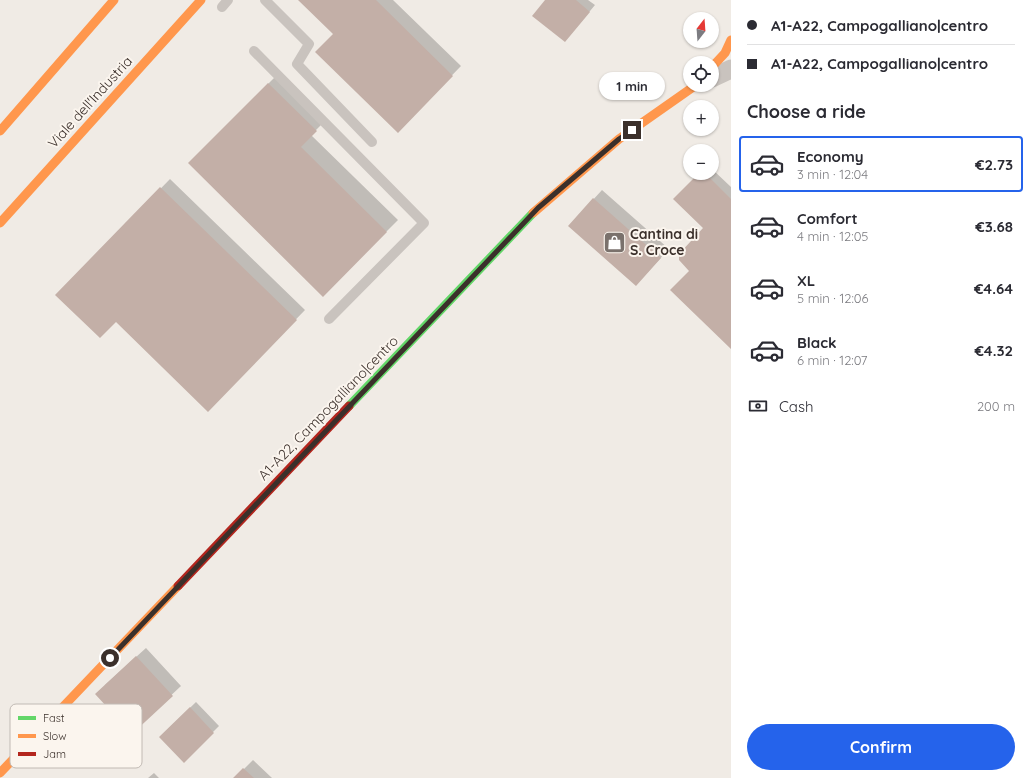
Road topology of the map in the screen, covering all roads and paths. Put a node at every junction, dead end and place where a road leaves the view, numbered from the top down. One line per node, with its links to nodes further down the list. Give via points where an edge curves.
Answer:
1 (114, 0): 12 (main road)
2 (201, 0): 14 (main road, Viale dell'Industria)
3 (265, 0): 13 (lane, via 309,44 297,64)
4 (731, 40): 6 (main road)
5 (254, 51): 15 (lane, via 424,223)
6 (719, 59)
7 (731, 60): 8 (main road)
8 (719, 69)
9 (731, 69): 10 (street)
10 (719, 75)
11 (686, 92): 16 (main road, A1-A22, Campogalliano|centro, via 619,139 538,208)
12 (0, 131)
13 (372, 142)
14 (0, 223)
15 (330, 319)
16 (66, 704)
17 (10, 762): 18 (main road, A1-A22, Campogalliano|centro)
18 (0, 773)

